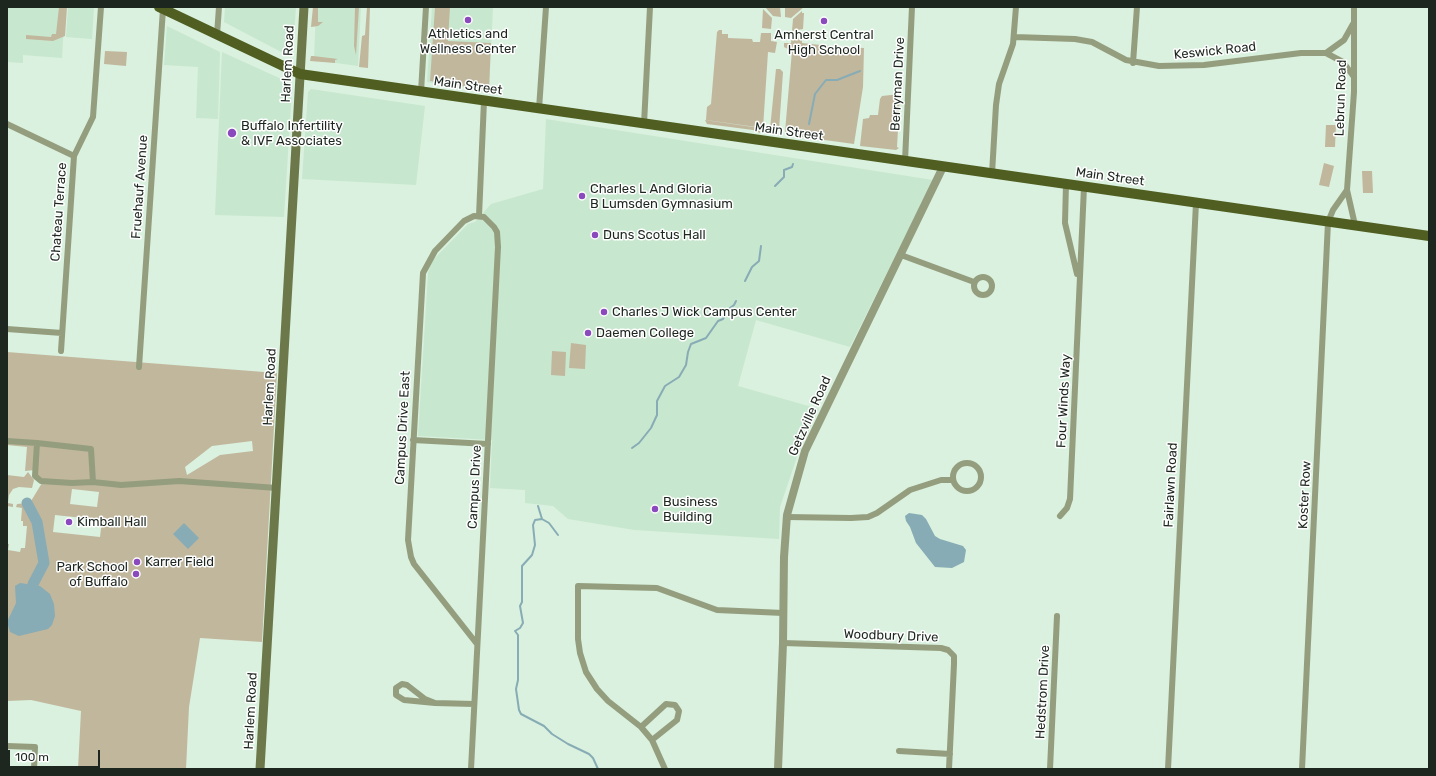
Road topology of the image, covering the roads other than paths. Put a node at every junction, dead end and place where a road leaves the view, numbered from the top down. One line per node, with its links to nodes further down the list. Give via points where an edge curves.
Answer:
1 (101, 7): 24 (street, Chateau Terrace, via 93,117)
2 (218, 7): 13 (street)
3 (304, 7): 17 (main road, Harlem Road)
4 (426, 7): 19 (street)
5 (546, 7): 21 (street)
6 (650, 7): 23 (street)
7 (912, 7): 25 (street, Berryman Drive)
8 (1016, 7): 14 (street)
9 (1137, 7): 16 (street)
10 (1354, 7): 12 (street, Lebrun Road)
11 (161, 8): 13 (main road, Main Street); 42 (street, Fruehauf Avenue)
12 (1354, 20): 15 (street, via 1344,40); 18 (street, Lebrun Road)
13 (217, 35): 17 (main road, Main Street)
14 (1015, 37): 16 (street, Keswick Road, via 1092,42); 27 (street, via 999,84)
15 (1326, 53): 16 (street, Keswick Road, via 1301,53 1183,67); 18 (street, Keswick Road, via 1343,62)
16 (1133, 63)
17 (300, 74): 19 (main road, Main Street); 49 (main road, Harlem Road)
18 (1354, 77): 30 (street, Lebrun Road)
19 (421, 92): 20 (main road, Main Street)
20 (484, 101): 21 (main road, Main Street); 32 (street)
21 (539, 109): 23 (main road, Main Street)
22 (7, 124): 24 (street)
23 (644, 124): 25 (main road, Main Street)
24 (74, 156): 40 (street, Chateau Terrace)
25 (905, 162): 26 (main road, Main Street)
26 (943, 167): 27 (main road, Main Street); 36 (street, Getzville Road)
27 (992, 174): 28 (main road, Main Street)
28 (1066, 184): 29 (main road, Main Street); 38 (street, Four Winds Way, via 1064,217)
29 (1084, 187): 31 (main road, Main Street); 38 (street, Four Winds Way)
30 (1347, 190): 33 (street); 34 (street, Lebrun Road)
31 (1196, 203): 33 (main road, Main Street); 70 (street, Fairlawn Road)
32 (479, 216): 43 (street, Campus Drive East, via 470,217 455,229 429,260 423,273); 46 (street, Campus Drive, via 488,220 494,227 498,240)
33 (1328, 222): 34 (main road, Main Street); 71 (street, Koster Row)
34 (1355, 225): 35 (main road, Main Street)
35 (1429, 236)
36 (901, 255): 37 (street); 50 (street, Getzville Road, via 805,451)
37 (974, 282)
38 (1080, 285): 51 (street, Four Winds Way, via 1070,499)
39 (7, 329): 40 (street)
40 (62, 333): 41 (street, Chateau Terrace)
41 (61, 352)
42 (139, 367)
43 (413, 440): 46 (street); 55 (street, Campus Drive East, via 408,534 410,557)
44 (7, 441): 45 (street)
45 (37, 444): 48 (street, via 91,449); 48 (street, via 34,465 37,479)
46 (488, 444): 55 (street, Campus Drive)
47 (952, 480): 47 (street, via 958,488 967,491 976,488 981,474 977,466 964,462 956,467); 50 (street, via 941,480 910,490 868,517)
48 (93, 482): 49 (street, via 121,485 179,481)
49 (277, 488): 64 (main road, Harlem Road)
50 (787, 516): 52 (street, Getzville Road)
51 (1060, 516)
52 (783, 613): 54 (street, Getzville Road); 58 (street, via 717,610 657,588 578,586 578,639 586,672 608,701)
53 (1057, 616): 69 (street, Hedstrom Drive)
54 (783, 643): 62 (street, Woodbury Drive, via 948,650 954,656); 67 (street, Getzville Road)
55 (478, 644): 57 (street, Campus Drive)
56 (435, 702): 56 (street, via 425,699 406,685 402,684 396,688 398,698); 57 (street)
57 (474, 704): 65 (street, Campus Drive)
58 (641, 727): 59 (street); 59 (street, via 666,704 675,705 679,711 676,720)
59 (652, 740): 66 (street)
60 (7, 746): 63 (street, via 35,747)
61 (899, 751): 62 (street)
62 (950, 754): 68 (street, Woodbury Drive)
63 (34, 769)
64 (260, 769)
65 (471, 769)
66 (664, 769)
67 (778, 769)
68 (949, 769)
69 (1050, 769)
70 (1168, 769)
71 (1302, 769)

